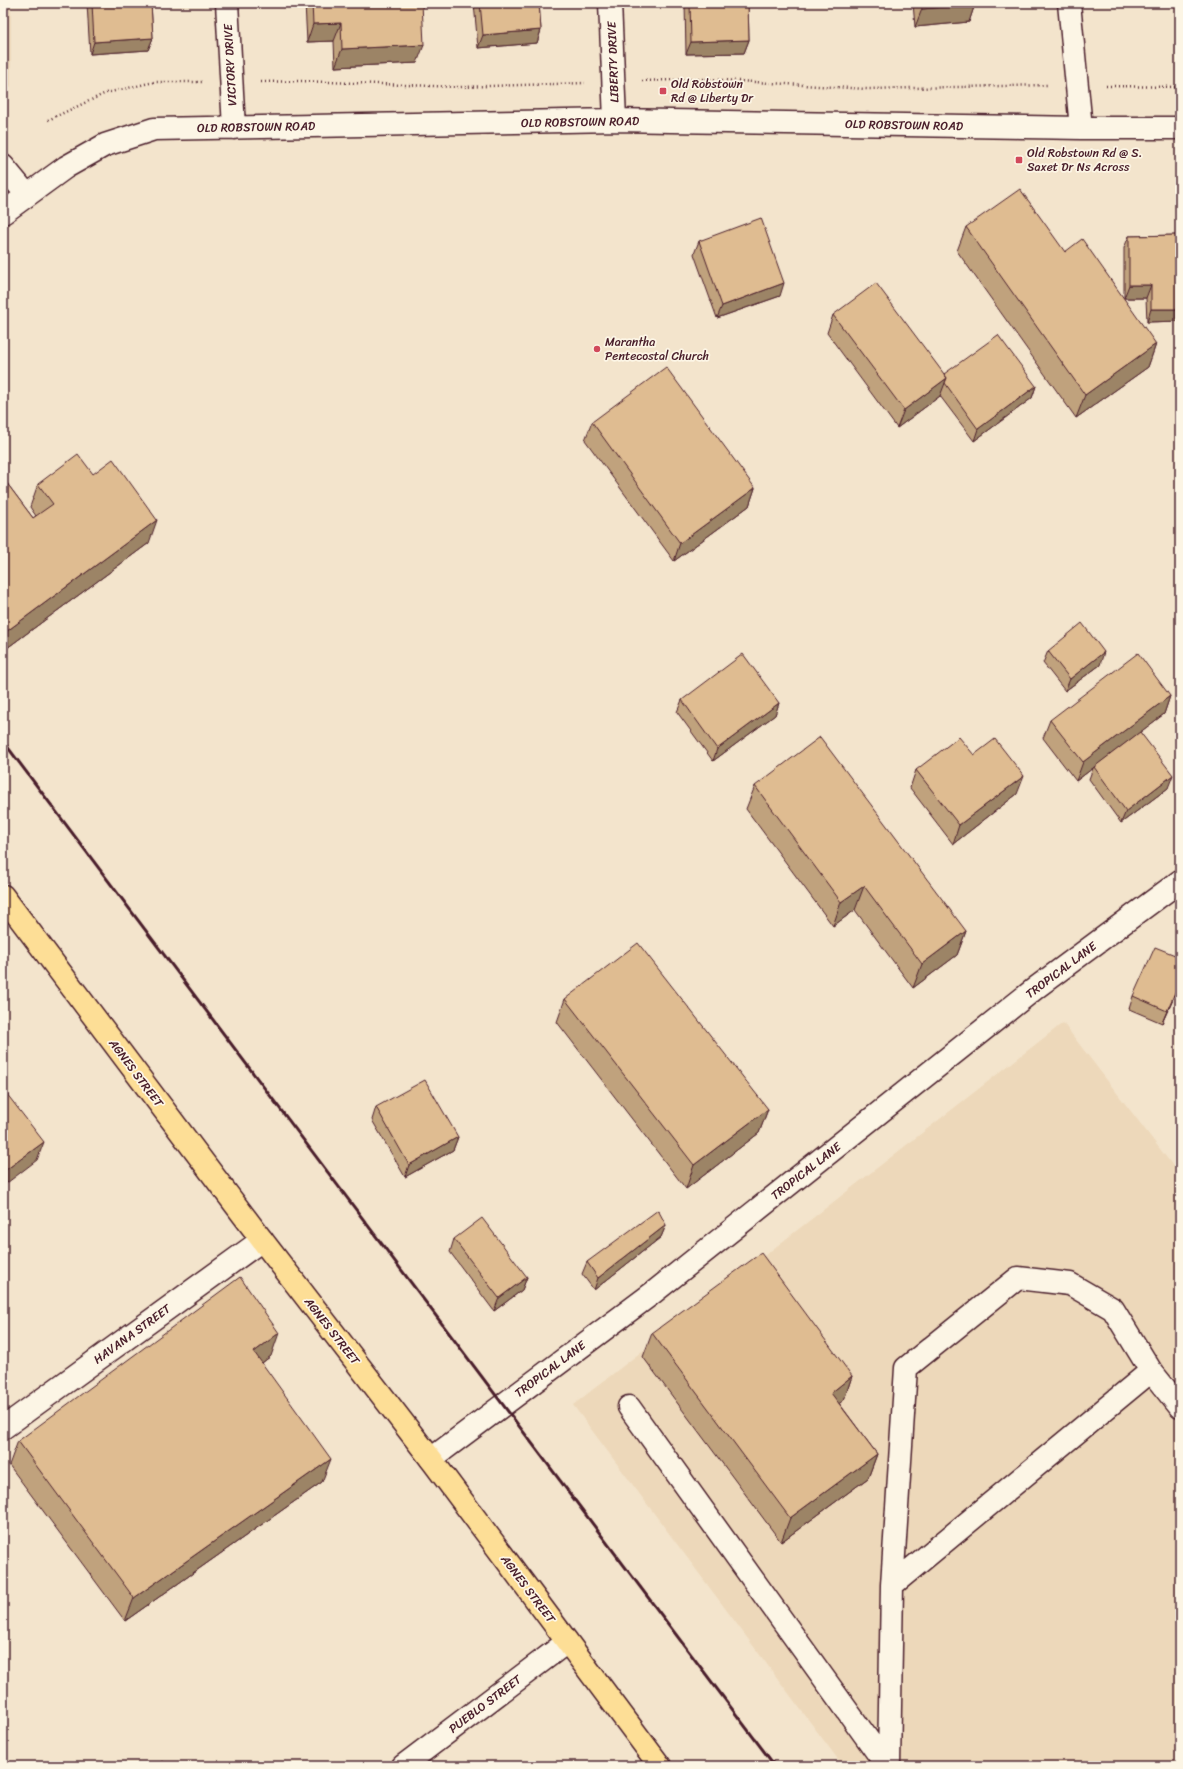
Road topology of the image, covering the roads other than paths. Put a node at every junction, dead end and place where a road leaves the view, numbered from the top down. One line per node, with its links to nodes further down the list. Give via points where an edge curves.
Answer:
1 (227, 3): 5 (street, VICTORY DRIVE)
2 (610, 3): 4 (street, LIBERTY DRIVE)
3 (1068, 3): 6 (street)
4 (615, 120): 5 (street, OLD ROBSTOWN ROAD); 6 (street, OLD ROBSTOWN ROAD)
5 (234, 128): 9 (street, OLD ROBSTOWN ROAD, via 147,131 105,145 66,167)
6 (1080, 128): 7 (street, OLD ROBSTOWN ROAD)
7 (1180, 128)
8 (3, 166): 9 (street)
9 (27, 195): 10 (street, OLD ROBSTOWN ROAD)
10 (3, 214)
11 (1180, 881): 18 (street, TROPICAL LANE, via 1037,987 654,1292)
12 (3, 896): 13 (main road, AGNES STREET)
13 (262, 1240): 17 (street, HAVANA STREET); 18 (main road, AGNES STREET)
14 (1151, 1371): 16 (street); 19 (street); 19 (street, via 1113,1309 1070,1284 1018,1278 906,1368)
15 (629, 1406): 23 (street)
16 (1180, 1407)
17 (3, 1428)
18 (431, 1459): 20 (main road, AGNES STREET)
19 (892, 1585): 23 (street)
20 (567, 1642): 21 (street, PUEBLO STREET); 22 (main road, AGNES STREET)
21 (403, 1766)
22 (660, 1766)
23 (888, 1766)

